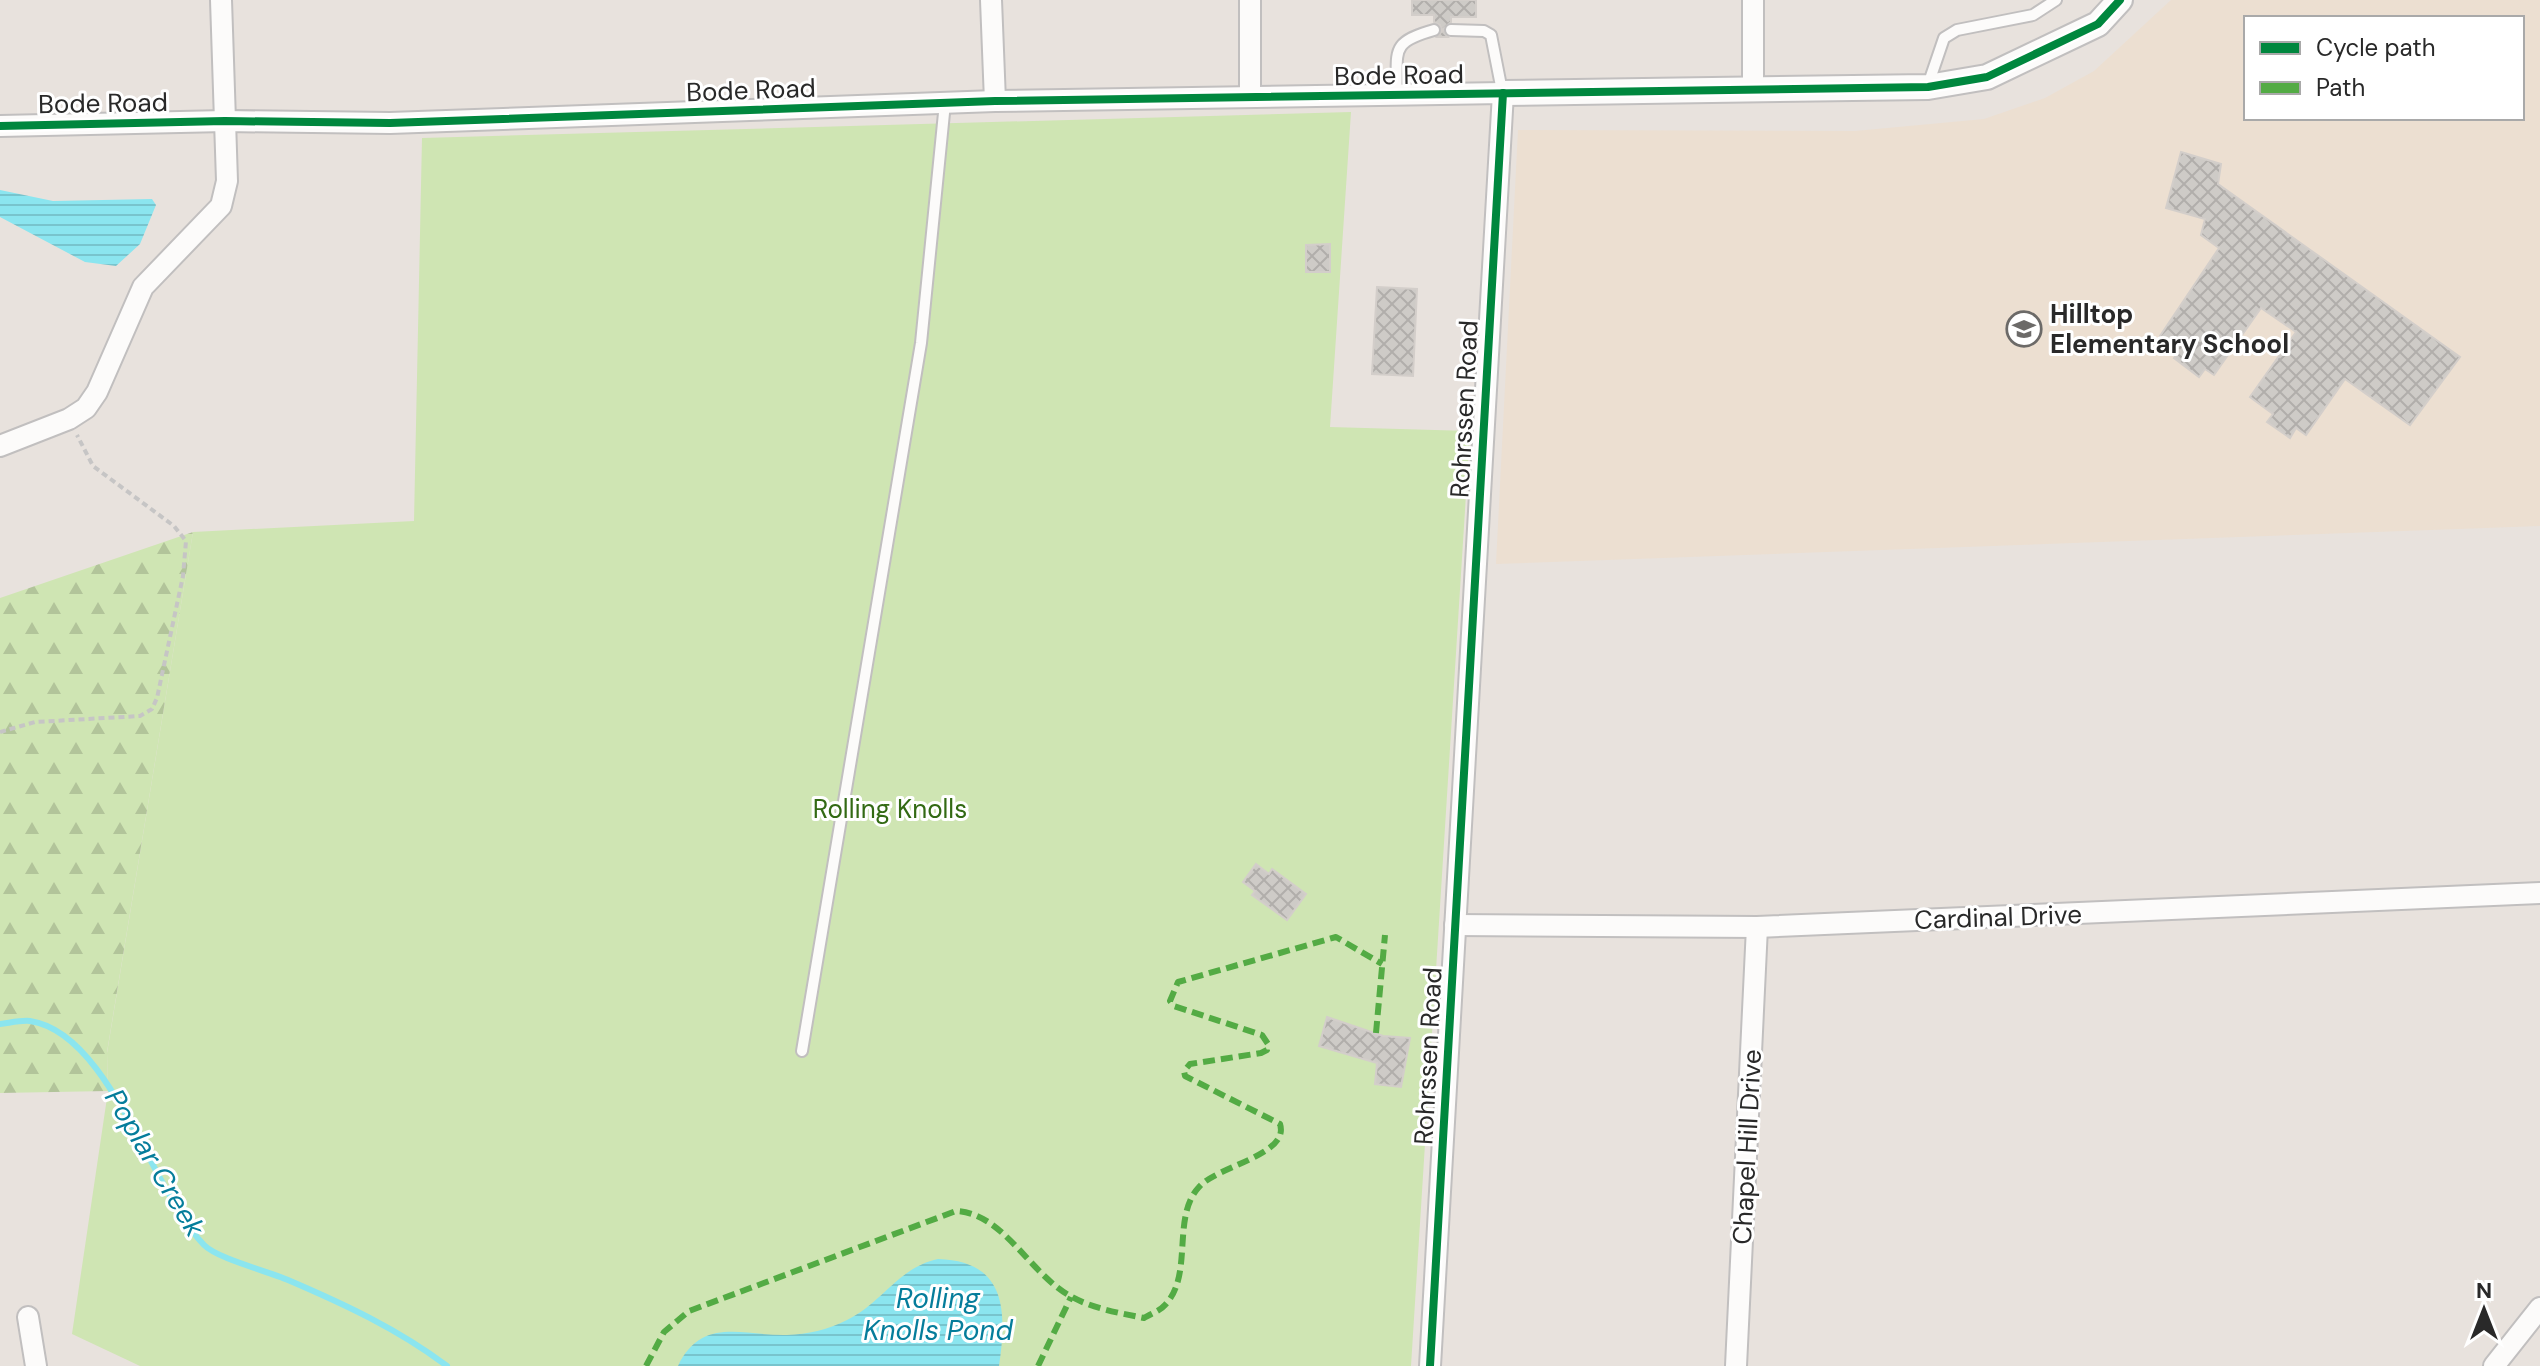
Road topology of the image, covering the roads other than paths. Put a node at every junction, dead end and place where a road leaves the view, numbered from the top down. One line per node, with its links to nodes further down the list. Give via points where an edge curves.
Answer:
1 (221, 0): 16 (street)
2 (991, 0): 14 (street)
3 (1250, 0): 12 (street)
4 (1753, 0): 10 (street)
5 (2056, 0): 9 (lane, via 2033,15 1957,30 1944,38)
6 (2120, 0): 9 (street, via 2098,24 1987,77)
7 (1434, 30): 13 (lane, via 1406,38 1400,46)
8 (1451, 30): 11 (lane, via 1491,35)
9 (1928, 87): 10 (street)
10 (1753, 89): 11 (street)
11 (1503, 93): 13 (street, Bode Road); 20 (street, Rohrssen Road)
12 (1250, 96): 13 (street, Bode Road); 14 (street, Bode Road)
13 (1396, 96)
14 (995, 101): 15 (street, Bode Road)
15 (945, 103): 16 (street, Bode Road, via 390,123); 22 (lane, via 921,343)
16 (225, 121): 17 (street, Bode Road); 18 (street, via 227,181 221,206 143,287 86,408)
17 (0, 126)
18 (0, 446)
19 (2540, 893): 21 (street, Cardinal Drive)
20 (1455, 925): 21 (street, Cardinal Drive); 26 (street, Rohrssen Road)
21 (1757, 927): 27 (street, Chapel Hill Drive)
22 (802, 1051)
23 (2540, 1308): 28 (street)
24 (28, 1317): 25 (street)
25 (36, 1366)
26 (1430, 1366)
27 (1736, 1366)
28 (2494, 1366)

